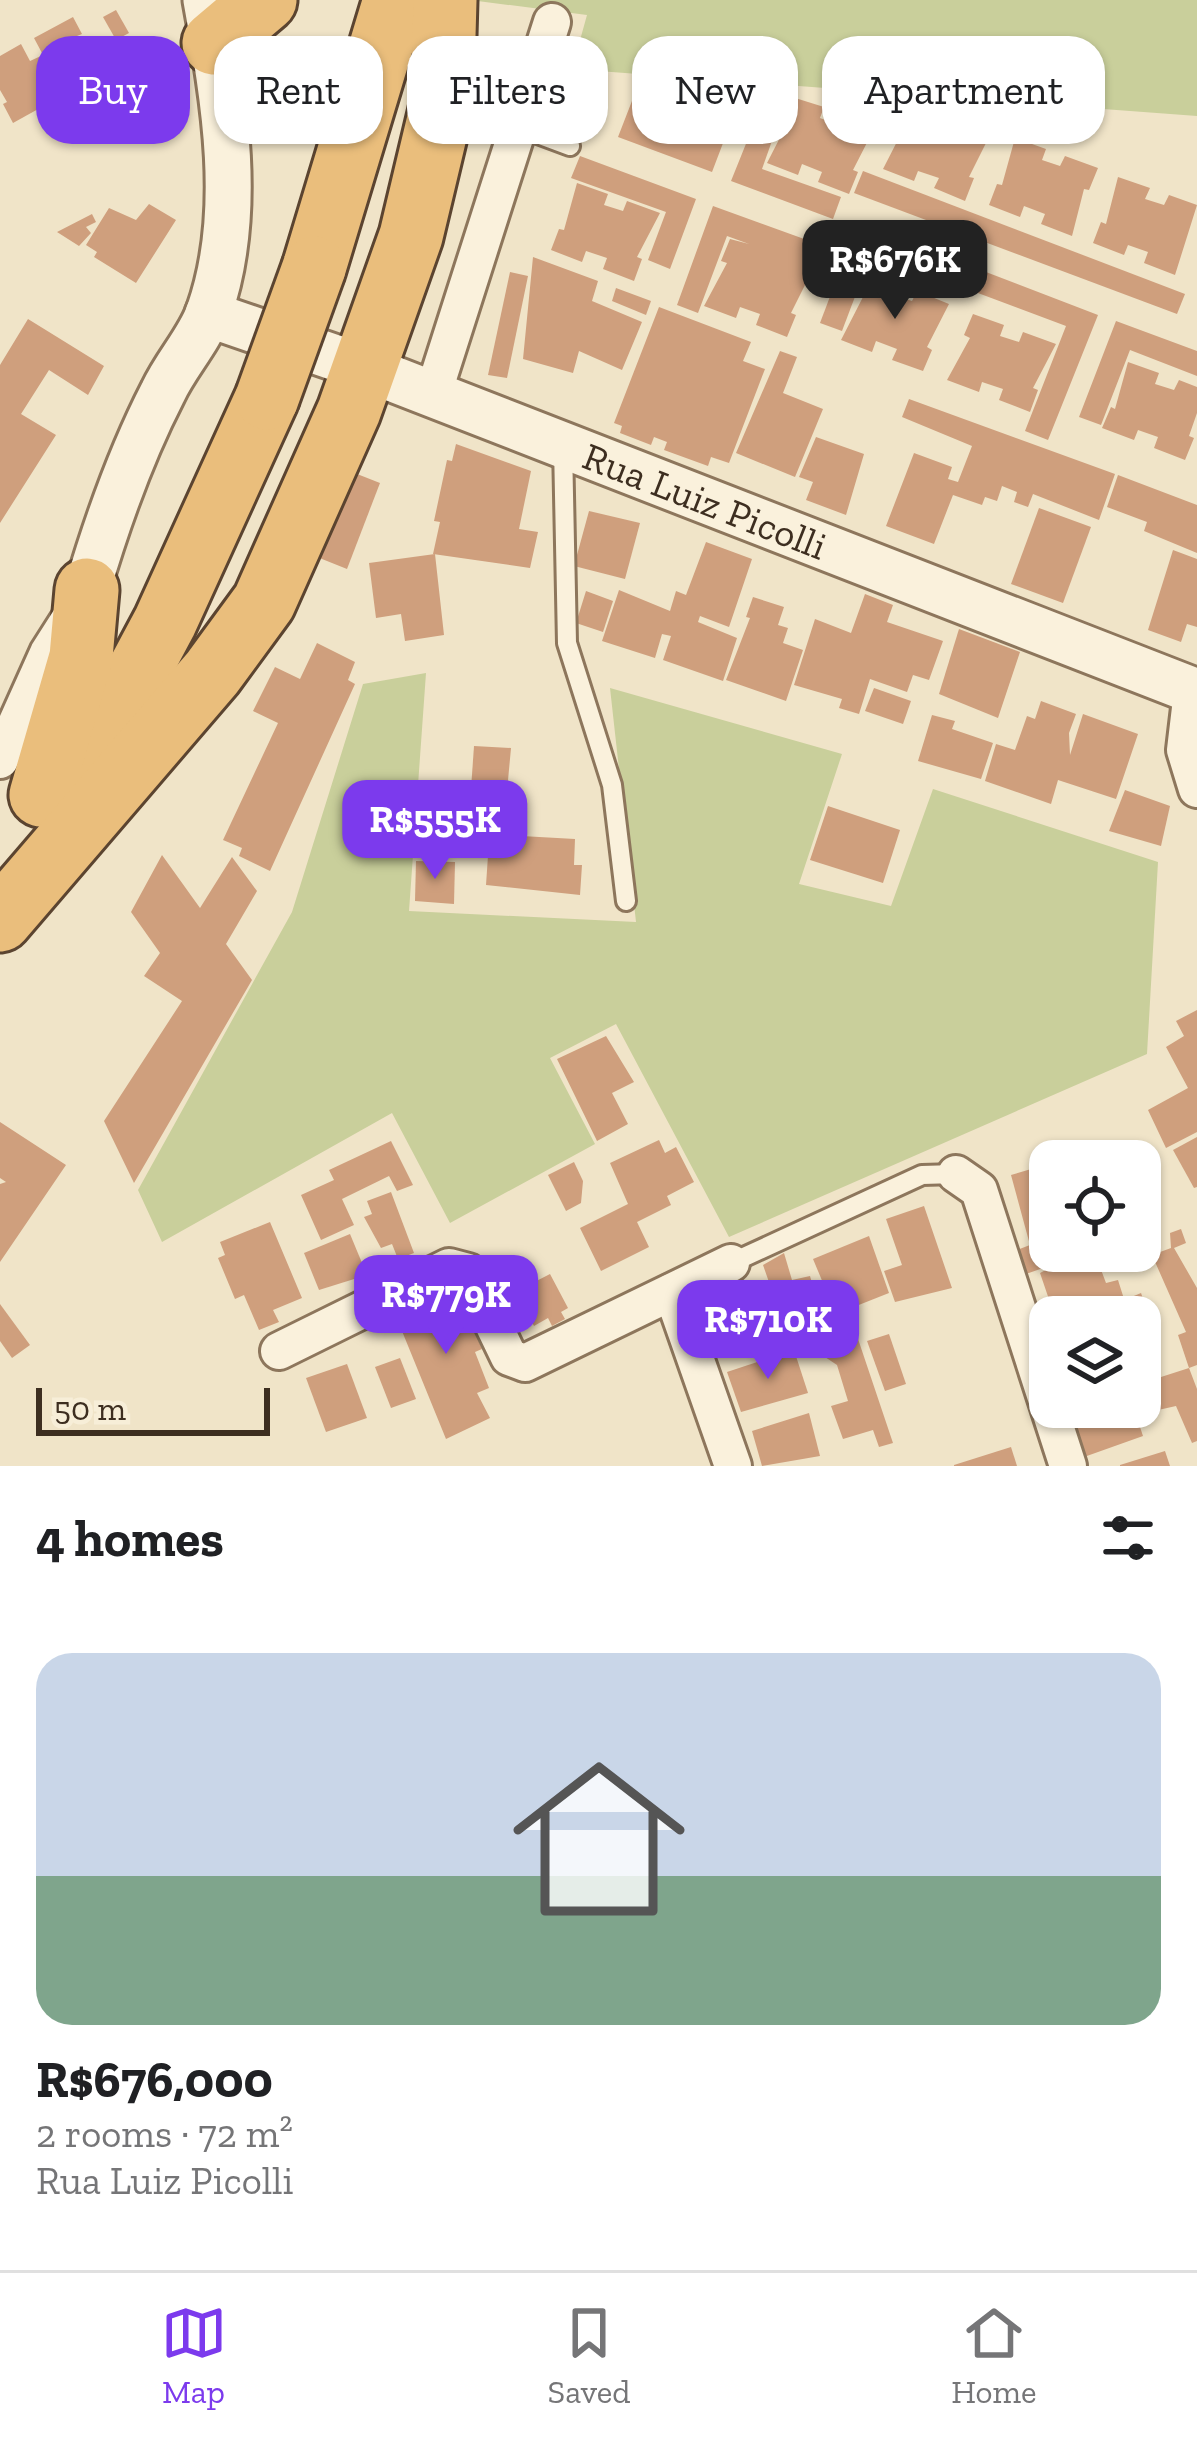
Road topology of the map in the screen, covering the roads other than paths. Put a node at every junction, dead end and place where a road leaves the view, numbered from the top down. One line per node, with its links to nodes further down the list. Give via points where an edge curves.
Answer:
1 (265, 0): 4 (highway)
2 (395, 0): 19 (highway, bridge, via 267,398 165,622)
3 (446, 0): 11 (highway, via 431,170)
4 (210, 22): 10 (street, via 228,198)
5 (552, 22): 6 (street)
6 (548, 36)
7 (514, 144): 12 (street)
8 (565, 144): 9 (lane)
9 (571, 146)
10 (208, 314): 11 (street, Rua Luiz Picolli); 14 (street, via 163,390 112,505)
11 (365, 368): 12 (street, Rua Luiz Picolli); 19 (highway, via 264,602)
12 (433, 394): 13 (street, Rua Luiz Picolli)
13 (563, 445): 15 (street, Rua Luiz Picolli); 18 (lane, via 567,644 612,785)
14 (87, 590): 16 (street); 19 (highway, via 81,657)
15 (1194, 692): 17 (street, via 1185,750)
16 (3, 741)
17 (1197, 789)
18 (626, 901)
19 (7, 907)
20 (956, 1174): 21 (lane, via 922,1174); 25 (street, via 979,1190)
21 (731, 1264): 22 (street)
22 (672, 1292): 23 (street, via 525,1364 509,1357 468,1272 449,1268); 24 (street)
23 (279, 1352)
24 (733, 1466)
25 (1068, 1466)

